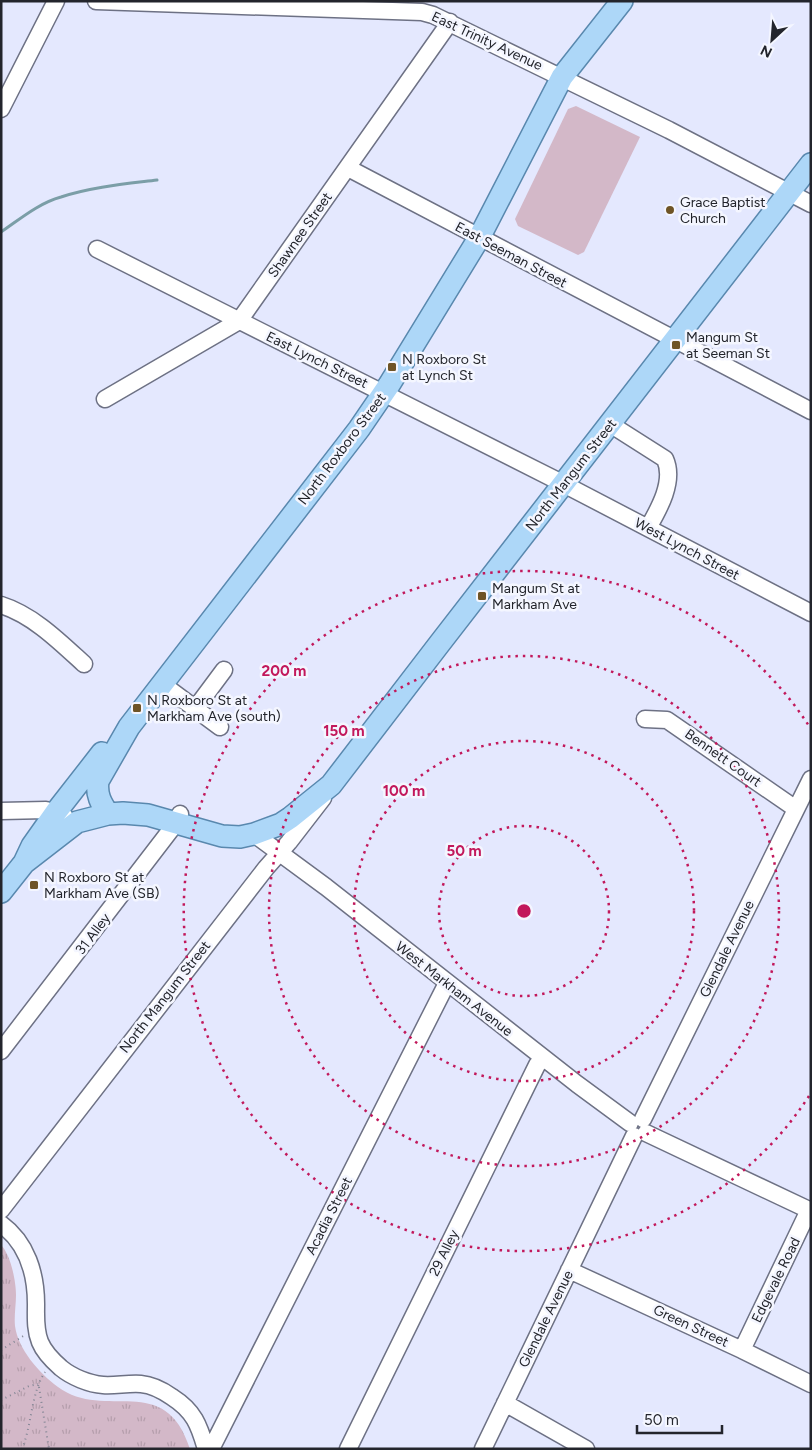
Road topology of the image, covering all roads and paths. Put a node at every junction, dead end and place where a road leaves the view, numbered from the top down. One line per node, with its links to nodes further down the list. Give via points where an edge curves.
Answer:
1 (56, 1): 8 (street)
2 (96, 1): 3 (street, East Trinity Avenue)
3 (110, 1): 5 (street, East Trinity Avenue)
4 (622, 1): 7 (main road, North Roxboro Street)
5 (346, 5): 6 (street, East Trinity Avenue, via 422,12)
6 (450, 22): 7 (street, East Trinity Avenue); 10 (street, Shawnee Street)
7 (562, 77): 11 (street, East Trinity Avenue); 13 (main road, North Roxboro Street)
8 (1, 109)
9 (811, 164): 11 (main road, North Mangum Street)
10 (348, 168): 13 (street, East Seeman Street); 15 (street, Shawnee Street)
11 (789, 192): 12 (street, East Trinity Avenue); 16 (main road, North Mangum Street)
12 (811, 204)
13 (479, 238): 16 (street, East Seeman Street); 17 (main road, North Roxboro Street)
14 (97, 249): 15 (street, East Lynch Street)
15 (239, 321): 17 (street, East Lynch Street); 18 (street, Shawnee Street)
16 (675, 339): 19 (street, East Seeman Street); 20 (main road, North Mangum Street)
17 (384, 393): 21 (street, East Lynch Street); 27 (main road, North Roxboro Street)
18 (105, 398)
19 (811, 411)
20 (610, 424): 21 (main road, North Mangum Street); 22 (street, via 665,459 669,467 669,479)
21 (564, 484): 22 (street, West Lynch Street); 33 (main road, North Mangum Street)
22 (648, 528): 24 (street, West Lynch Street)
23 (1, 605): 25 (street, via 20,613)
24 (811, 613)
25 (84, 664)
26 (224, 670): 28 (street)
27 (162, 684): 28 (street); 30 (main road, North Roxboro Street)
28 (195, 709): 31 (street)
29 (645, 719): 35 (street, Bennett Court, via 667,720)
30 (129, 727): 34 (main road, North Roxboro Street, via 98,781 98,793); 37 (main road, North Roxboro Street, via 102,753)
31 (220, 727)
32 (811, 779): 35 (street, Glendale Avenue)
33 (331, 785): 40 (main road, North Mangum Street, via 281,824); 41 (street, North Mangum Street)
34 (104, 808): 37 (main road, via 74,805); 38 (main road, via 136,803 161,808); 39 (main road)
35 (796, 809): 47 (street, Glendale Avenue)
36 (1, 811): 37 (street)
37 (56, 812): 39 (street); 42 (main road, North Roxboro Street)
38 (178, 818): 40 (main road, via 242,828); 45 (street, 31 Alley)
39 (77, 822): 42 (main road)
40 (254, 834): 41 (street, West Markham Avenue)
41 (280, 852): 44 (street, West Markham Avenue); 48 (street, North Mangum Street)
42 (24, 863): 43 (main road, North Roxboro Street)
43 (1, 892)
44 (447, 983): 46 (street, West Markham Avenue); 64 (street, Acadia Street)
45 (1, 1051)
46 (543, 1058): 47 (street, West Markham Avenue); 65 (street, 29 Alley)
47 (638, 1128): 49 (street, West Markham Avenue); 51 (street, Glendale Avenue)
48 (1, 1210)
49 (810, 1211): 54 (street, Edgevale Road)
50 (1, 1224): 63 (street, via 11,1231 30,1263 36,1288 36,1329 40,1342 53,1360 69,1374 89,1382 139,1384 165,1392 185,1405 193,1415)
51 (570, 1270): 54 (street, Green Street); 58 (street, Glendale Avenue)
52 (25, 1335): 53 (path)
53 (1, 1350)
54 (742, 1350): 56 (street, Green Street)
55 (38, 1384): 57 (path); 60 (path); 61 (path)
56 (811, 1384)
57 (1, 1400)
58 (505, 1403): 66 (street, Glendale Avenue); 67 (street)
59 (51, 1431): 60 (path)
60 (47, 1432): 62 (path)
61 (22, 1449)
62 (49, 1449)
63 (206, 1449)
64 (211, 1449)
65 (348, 1449)
66 (482, 1449)
67 (586, 1449)

